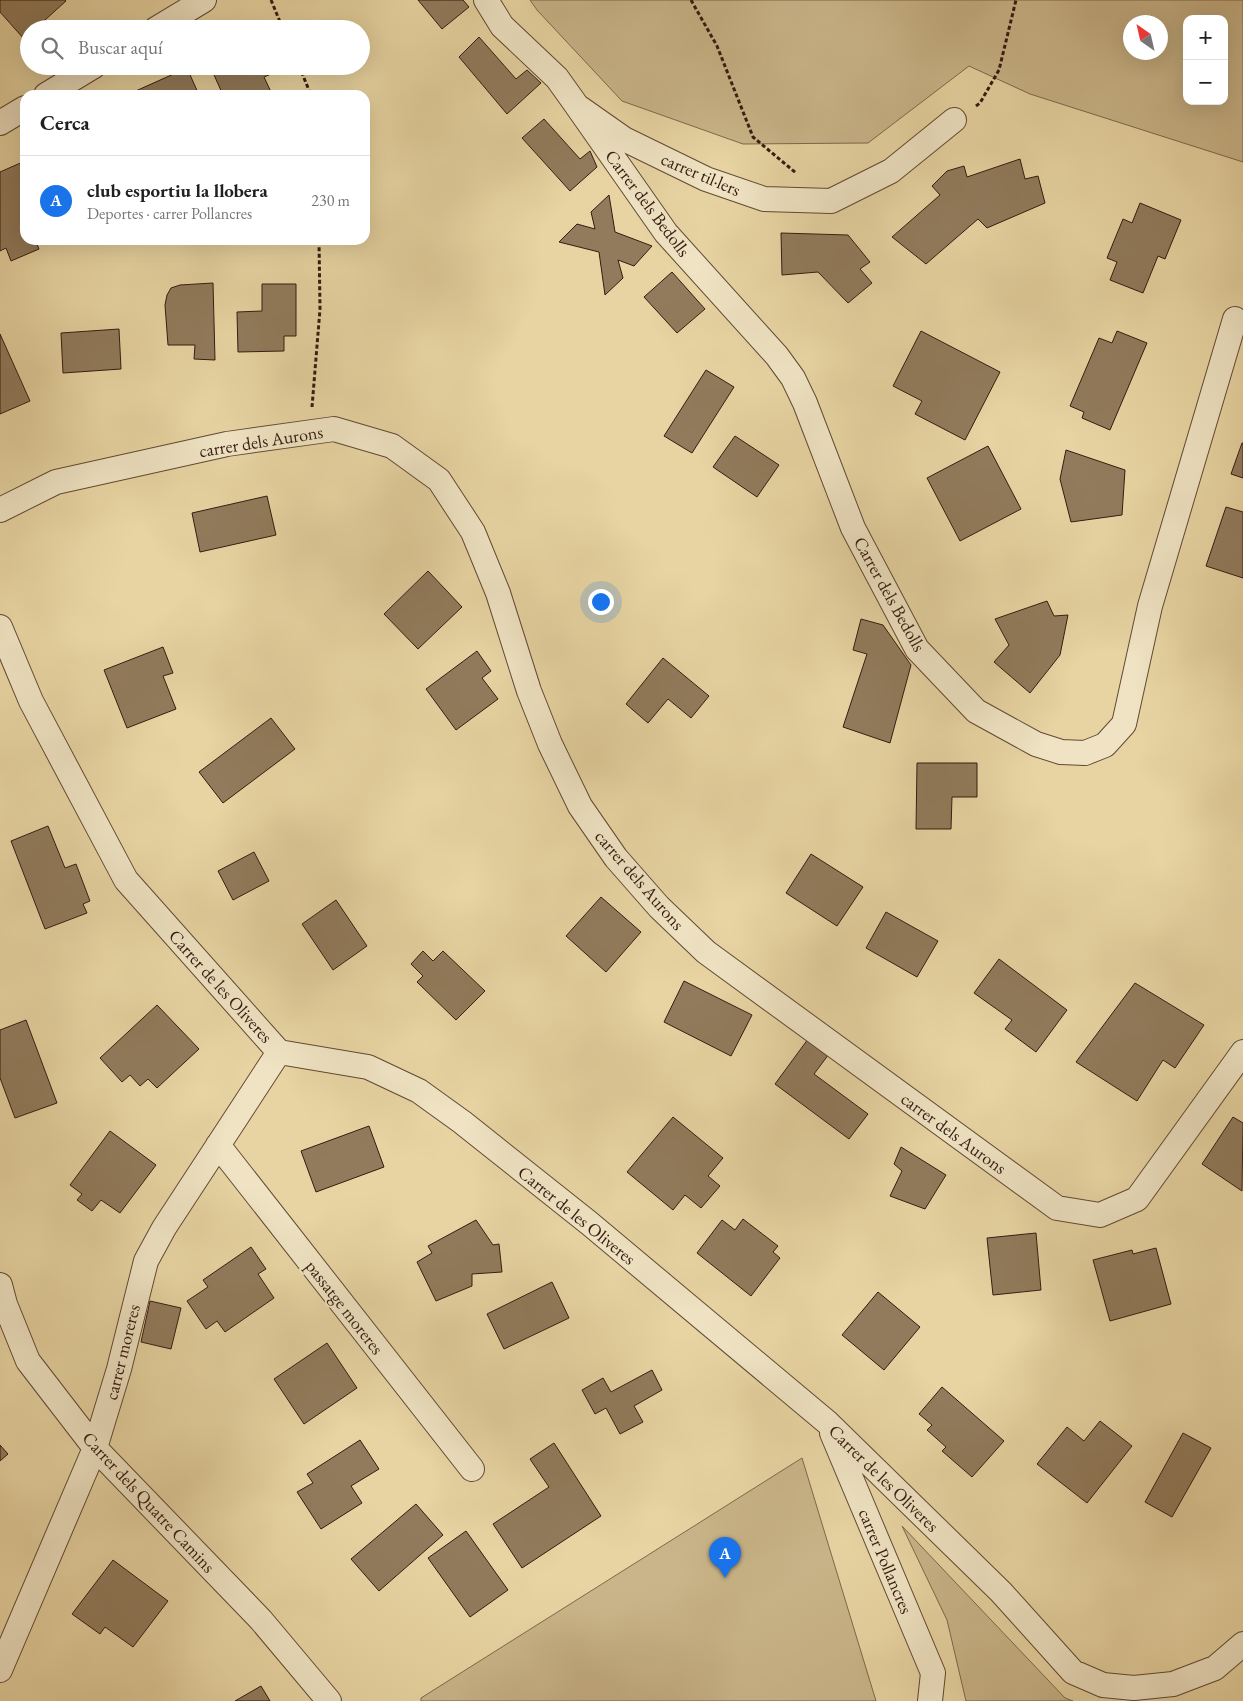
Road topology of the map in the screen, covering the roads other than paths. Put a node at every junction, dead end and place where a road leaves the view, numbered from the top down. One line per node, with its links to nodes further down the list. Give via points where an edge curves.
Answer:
1 (204, 0): 3 (street)
2 (486, 0): 6 (street, carrer til·lers, via 502,26 557,78)
3 (171, 20)
4 (79, 75): 5 (street)
5 (54, 90)
6 (577, 106): 8 (street, carrer til·lers, via 624,139 706,179 764,199 831,201 891,171); 10 (street, Carrer dels Bedolls, via 666,233 793,378 806,403 853,528 917,649 976,711 1061,752 1085,753 1105,745 1124,724 1150,606)
7 (20, 111): 9 (street)
8 (954, 120)
9 (0, 123)
10 (1235, 319)
11 (0, 510): 14 (street, carrer dels Aurons, via 56,482 227,444 334,429 392,446 439,480 473,532 498,593 529,691 550,744 580,806 616,858 659,907 706,952 1057,1208 1100,1215 1136,1199)
12 (0, 627): 13 (street, Carrer de les Oliveres, via 31,701 126,880)
13 (279, 1052): 15 (street, carrer moreres); 17 (street, Carrer de les Oliveres, via 368,1067 419,1092 589,1223)
14 (1243, 1052)
15 (218, 1145): 18 (street, carrer moreres, via 146,1261); 19 (street, passatge moreres)
16 (0, 1285): 18 (street, Carrer dels Quatre Camins, via 28,1361)
17 (828, 1424): 20 (street, Carrer de les Oliveres, via 1001,1592 1073,1672 1111,1686 1134,1688 1173,1684 1215,1668); 23 (street, carrer Pollancres, via 933,1673)
18 (95, 1448): 21 (street, carrer moreres); 22 (street, Carrer dels Quatre Camins, via 261,1620)
19 (472, 1469)
20 (1243, 1644)
21 (0, 1670)
22 (329, 1701)
23 (930, 1701)

